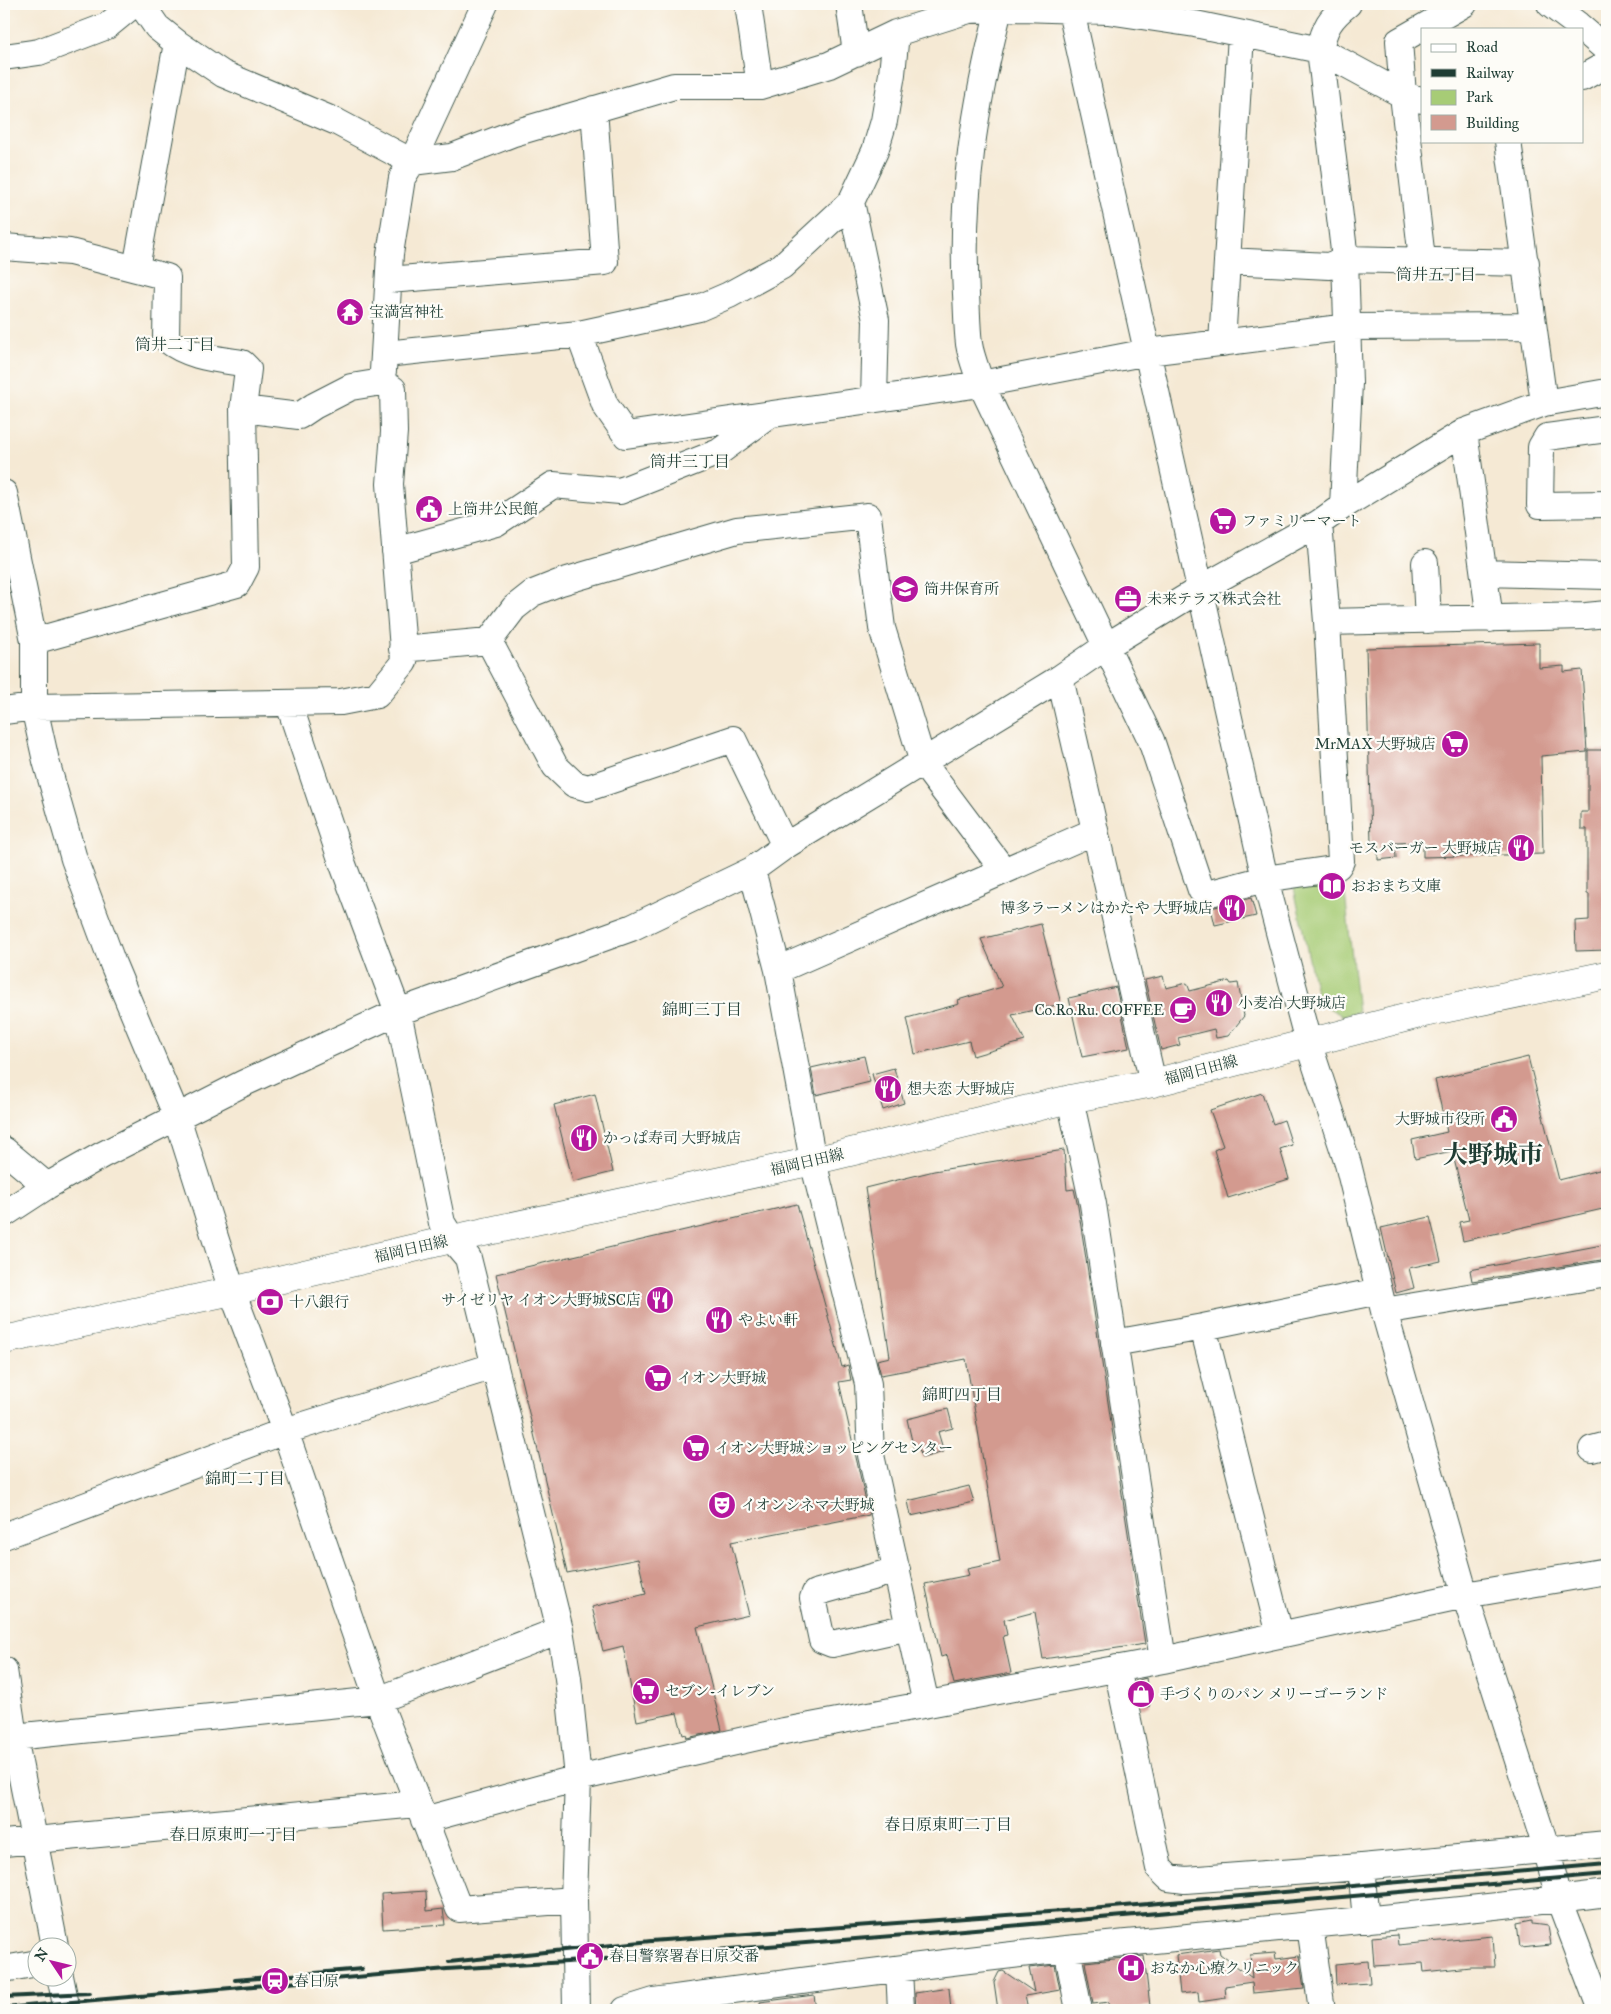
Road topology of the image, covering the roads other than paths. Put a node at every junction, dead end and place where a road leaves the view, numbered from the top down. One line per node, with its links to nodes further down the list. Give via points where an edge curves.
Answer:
1 (134, 4): 21 (street, via 107,26 39,52)
2 (141, 4): 17 (street)
3 (485, 4): 28 (street)
4 (748, 4): 24 (street)
5 (848, 4): 20 (street)
6 (1348, 4): 18 (street, via 1334,15 1323,34)
7 (1464, 4): 12 (street)
8 (1550, 4): 13 (street)
9 (1071, 7): 10 (street); 16 (street, via 1196,24); 41 (street)
10 (998, 9): 15 (street, via 969,10); 44 (street, via 974,121 965,203 969,344)
11 (1421, 28): 25 (street, via 1399,41)
12 (1422, 28)
13 (1582, 28)
14 (1584, 29): 19 (street)
15 (896, 33): 20 (street); 29 (street, via 884,120 875,151)
16 (1241, 35): 18 (street); 33 (street)
17 (177, 43): 28 (street, via 223,74 337,122); 35 (street)
18 (1320, 50): 25 (street); 31 (street)
19 (1607, 50)
20 (856, 53): 24 (street, via 829,65)
21 (4, 57)
22 (1607, 64): 23 (street)
23 (1584, 77)
24 (760, 86): 26 (street, via 674,86)
25 (1412, 98): 32 (street)
26 (594, 109): 28 (street, via 514,132 452,157); 36 (street, via 605,262)
27 (1508, 142): 34 (street)
28 (412, 162): 36 (street, via 402,178)
29 (852, 202): 39 (street, via 782,266 729,295 699,308); 46 (street, via 876,320)
30 (4, 247): 35 (street, via 70,252)
31 (1345, 259): 32 (street); 33 (street, via 1329,266); 38 (street)
32 (1422, 260): 34 (street)
33 (1227, 261): 40 (street)
34 (1526, 263): 37 (street)
35 (136, 268): 48 (street, via 167,277 166,339 194,355 242,363 248,369)
36 (389, 280): 42 (street)
37 (1534, 326): 38 (street); 47 (street)
38 (1348, 327): 40 (street); 54 (street, via 1349,383)
39 (579, 334): 42 (street); 49 (street, via 605,404 626,435)
40 (1222, 343): 41 (street)
41 (1148, 352): 44 (street); 60 (street)
42 (386, 354): 43 (street)
43 (382, 382): 48 (street, via 350,387 299,416); 56 (street, via 392,389 394,432 390,484)
44 (981, 384): 46 (street); 68 (street)
45 (1607, 392): 47 (street)
46 (874, 399): 49 (street)
47 (1544, 403): 51 (street)
48 (243, 409): 66 (street, via 246,567 237,584)
49 (770, 414): 56 (street, via 719,452 620,491 554,485 496,523)
50 (1607, 429): 53 (street, via 1547,437 1543,441 1540,505)
51 (1464, 432): 54 (street); 58 (street)
52 (4, 493): 61 (street)
53 (1607, 504)
54 (1343, 506): 55 (street)
55 (1319, 523): 60 (street); 65 (street)
56 (395, 551): 69 (street)
57 (1425, 562): 64 (street)
58 (1484, 574): 59 (street); 63 (street)
59 (1607, 576)
60 (1200, 589): 68 (street); 79 (street)
61 (14, 593): 66 (street)
62 (1607, 614): 63 (street)
63 (1490, 619): 64 (street)
64 (1428, 620): 65 (street)
65 (1327, 622): 79 (street, via 1341,860 1333,869)
66 (34, 641): 72 (street)
67 (489, 641): 69 (street); 74 (street, via 514,608 533,594 561,582 737,530 868,516 882,628); 76 (street, via 555,766 574,784 588,788 733,740)
68 (1105, 647): 70 (street); 79 (street, via 1151,740 1200,890 1211,893)
69 (402, 649): 71 (street, via 404,662 378,696 341,702)
70 (1060, 678): 74 (street); 75 (street)
71 (289, 704): 72 (street); 82 (street, via 342,862)
72 (34, 707): 73 (street); 86 (street, via 74,859 113,964)
73 (4, 711)
74 (923, 763): 76 (street); 78 (street)
75 (1096, 831): 78 (street); 84 (street)
76 (785, 846): 77 (street)
77 (752, 870): 80 (street); 82 (street, via 631,928)
78 (1004, 871): 80 (street)
79 (1265, 879): 83 (street)
80 (778, 970): 88 (street)
81 (1607, 976): 83 (main road, 福岡日田線, via 1424,1013)
82 (398, 1012): 86 (street); 91 (street, via 442,1223)
83 (1308, 1042): 84 (main road, 福岡日田線); 94 (street, via 1348,1164)
84 (1153, 1083): 85 (main road, 福岡日田線)
85 (1070, 1099): 88 (main road, 福岡日田線); 97 (street, via 1092,1204)
86 (177, 1117): 89 (street); 93 (street)
87 (4, 1150): 89 (street)
88 (813, 1161): 91 (main road, 福岡日田線); 101 (street, via 868,1384 871,1455)
89 (47, 1186): 90 (street)
90 (4, 1214)
91 (452, 1239): 93 (main road, 福岡日田線); 98 (street, via 468,1258)
92 (1607, 1274): 94 (street)
93 (232, 1290): 96 (main road, 福岡日田線); 99 (street)
94 (1381, 1301): 95 (street); 103 (street)
95 (1203, 1327): 97 (street); 106 (street)
96 (4, 1340)
97 (1114, 1342): 107 (street)
98 (494, 1366): 99 (street); 105 (street)
99 (285, 1431): 100 (street); 110 (street)
100 (4, 1536)
101 (896, 1570): 104 (street); 104 (street, via 815,1593 813,1598 822,1640 832,1644)
102 (1607, 1570): 103 (street)
103 (1465, 1595): 106 (street); 118 (street)
104 (909, 1627): 111 (street)
105 (560, 1630): 110 (street); 113 (street)
106 (1280, 1635): 107 (street)
107 (1163, 1660): 108 (street)
108 (1117, 1668): 111 (street); 119 (street, via 1159,1868 1163,1874 1185,1880)
109 (4, 1670): 112 (street)
110 (378, 1700): 112 (street); 114 (street)
111 (926, 1704): 113 (street, via 784,1731)
112 (9, 1737): 115 (street)
113 (578, 1778): 114 (street); 122 (street)
114 (421, 1812): 115 (street); 122 (street, via 459,1909)
115 (35, 1840): 116 (street); 125 (street)
116 (4, 1843)
117 (1607, 1844): 118 (street)
118 (1547, 1851): 119 (street); 121 (street)
119 (1361, 1867): 123 (street)
120 (1607, 1893): 121 (street)
121 (1559, 1899): 123 (street); 132 (street)
122 (574, 1900): 134 (street)
123 (1366, 1920): 124 (street)
124 (1310, 1926): 126 (street); 137 (street)
125 (53, 1936)
126 (1067, 1949): 129 (street); 136 (street)
127 (28, 1965): 128 (street)
128 (4, 1969)
129 (899, 1969): 131 (street); 135 (street)
130 (62, 1986): 133 (street)
131 (641, 2008)
132 (1594, 2009)
133 (67, 2010)
134 (576, 2010)
135 (901, 2010)
136 (1079, 2010)
137 (1322, 2010)

